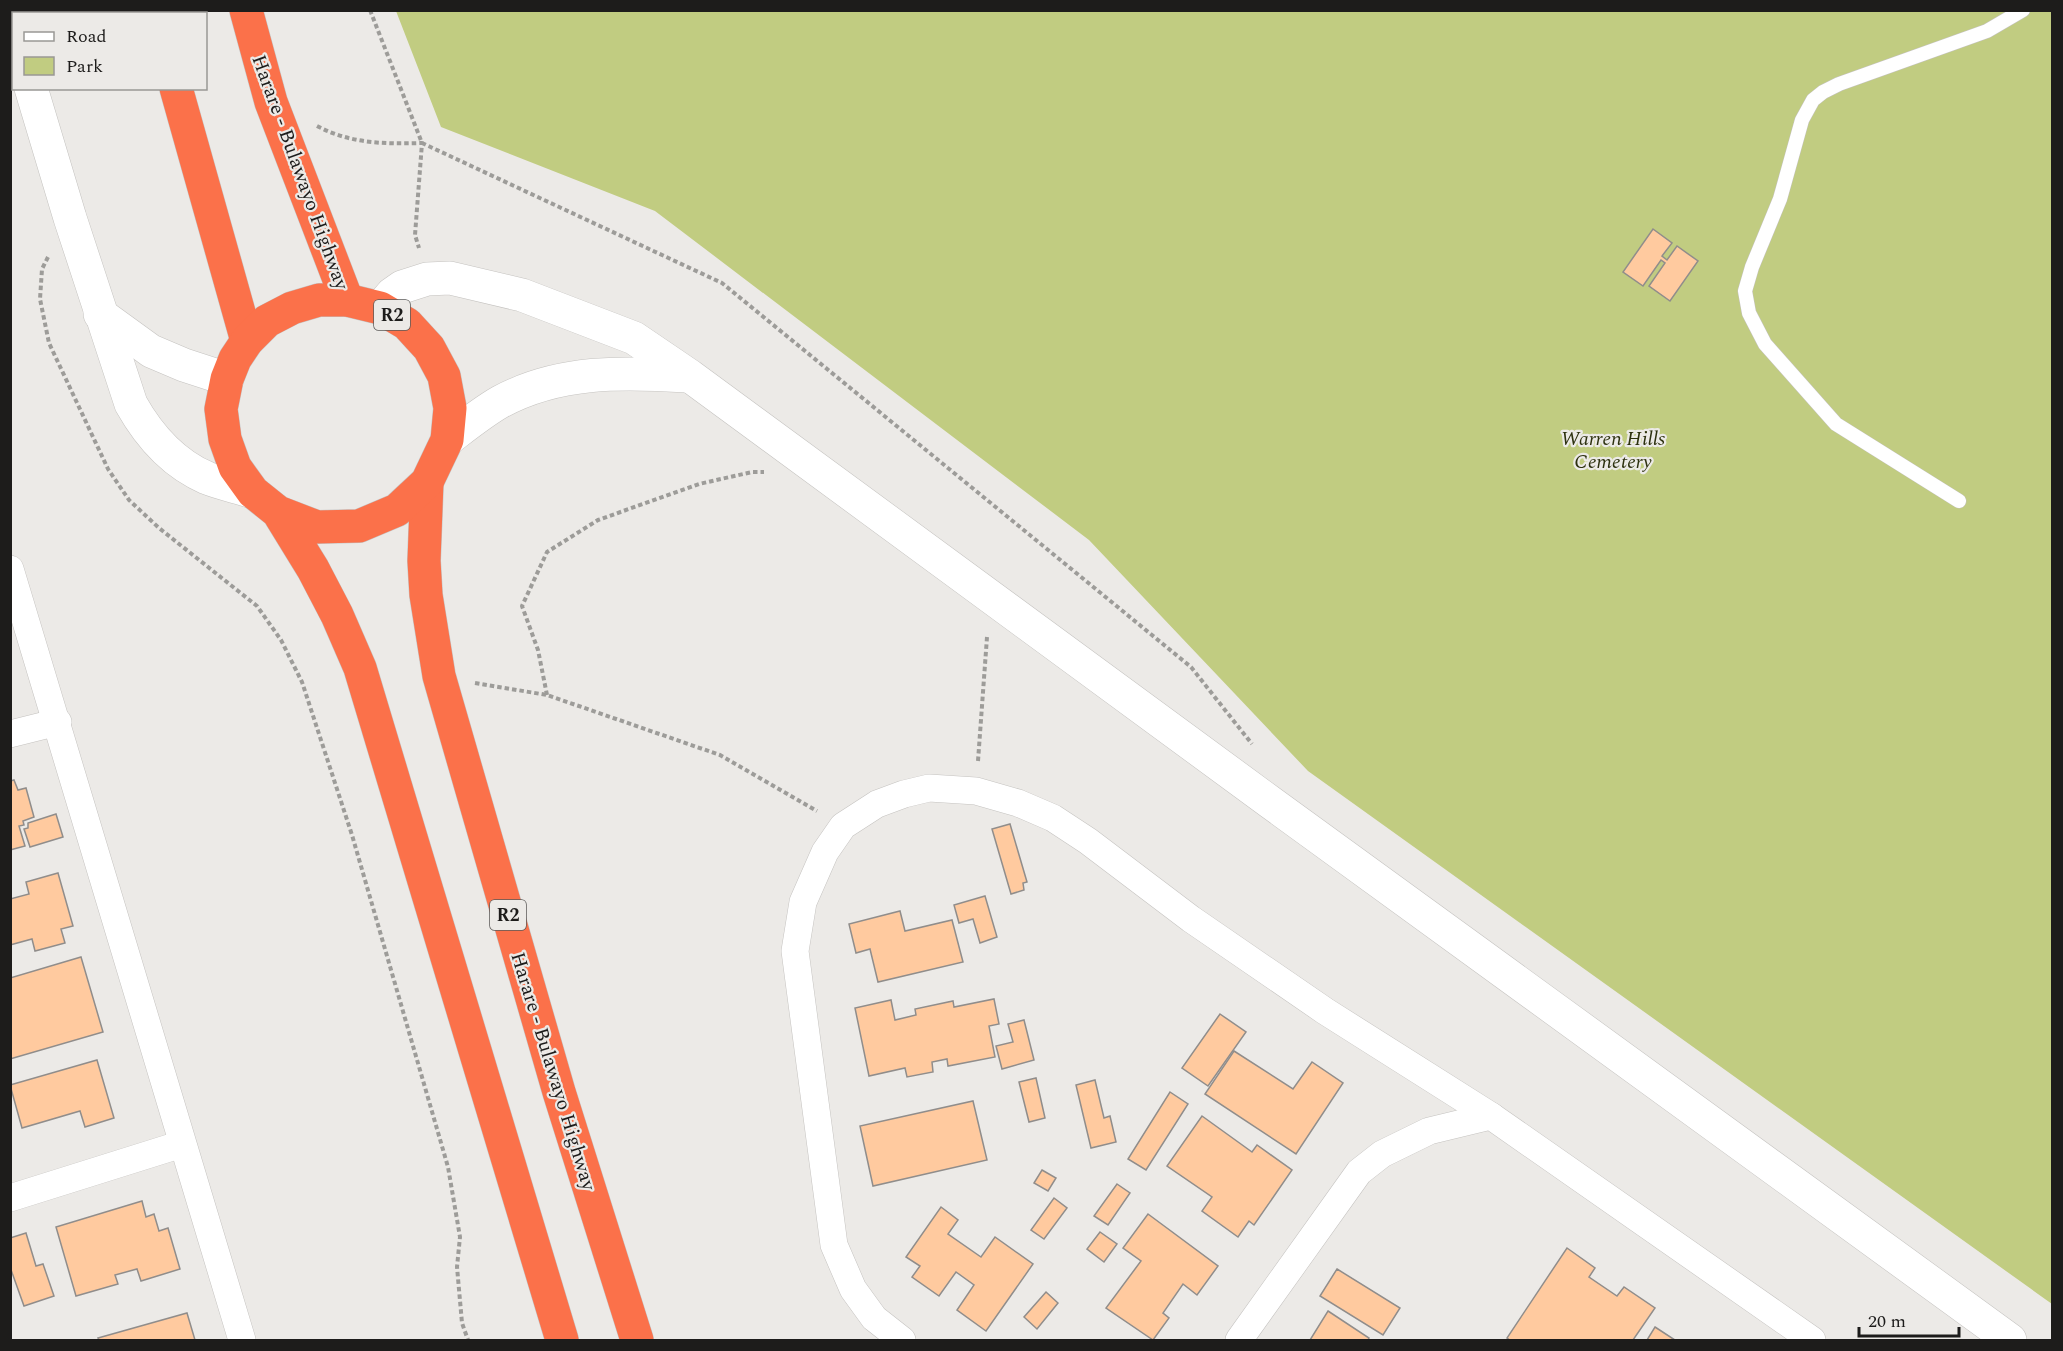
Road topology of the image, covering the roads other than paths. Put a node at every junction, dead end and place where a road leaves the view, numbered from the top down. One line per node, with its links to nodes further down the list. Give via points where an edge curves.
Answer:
1 (246, 10): 5 (highway, Harare - Bulawayo Highway / R2, via 271,102)
2 (2023, 10): 14 (lane, via 1987,31 1839,84 1813,100 1802,120 1780,200 1745,291 1749,314 1765,344 1836,424)
3 (32, 90): 7 (street)
4 (177, 90): 8 (highway)
5 (347, 300): 6 (highway, Harare - Bulawayo Highway / R2); 8 (highway, Harare - Bulawayo Highway / R2, via 319,300 292,308 267,321)
6 (380, 308): 9 (street, via 402,287 427,279 450,278 522,295 634,338); 11 (highway, Harare - Bulawayo Highway / R2, via 407,324 429,348 444,376 450,408)
7 (100, 314): 10 (street, via 151,351); 13 (street, via 130,404 144,428 186,467)
8 (247, 341): 10 (highway, Harare - Bulawayo Highway / R2)
9 (690, 376): 11 (street, via 628,372 575,377 500,402); 28 (street)
10 (227, 379): 13 (highway, Harare - Bulawayo Highway / R2, via 221,409 225,439 235,467)
11 (447, 440): 12 (highway, Harare - Bulawayo Highway / R2)
12 (427, 482): 15 (highway, Harare - Bulawayo Highway / R2, via 397,510 359,526 317,527); 24 (highway, Harare - Bulawayo Highway / R2, via 425,584 439,676)
13 (253, 492): 15 (highway, Harare - Bulawayo Highway / R2)
14 (1959, 501)
15 (278, 512): 23 (highway, Harare - Bulawayo Highway / R2, via 313,569 360,668)
16 (10, 569): 17 (street)
17 (58, 722): 18 (street); 20 (street)
18 (10, 734)
19 (1491, 1116): 25 (street, via 1325,1011 1053,818 1018,803 976,792 929,788 904,794 878,804 843,826 825,852 803,902 795,951 834,1245 853,1289 874,1318); 26 (street, via 1429,1131 1382,1154 1359,1172); 27 (street)
20 (182, 1144): 21 (street); 22 (street)
21 (10, 1198)
22 (242, 1341)
23 (562, 1341)
24 (637, 1341)
25 (902, 1341)
26 (1239, 1341)
27 (1812, 1341)
28 (2010, 1341)

